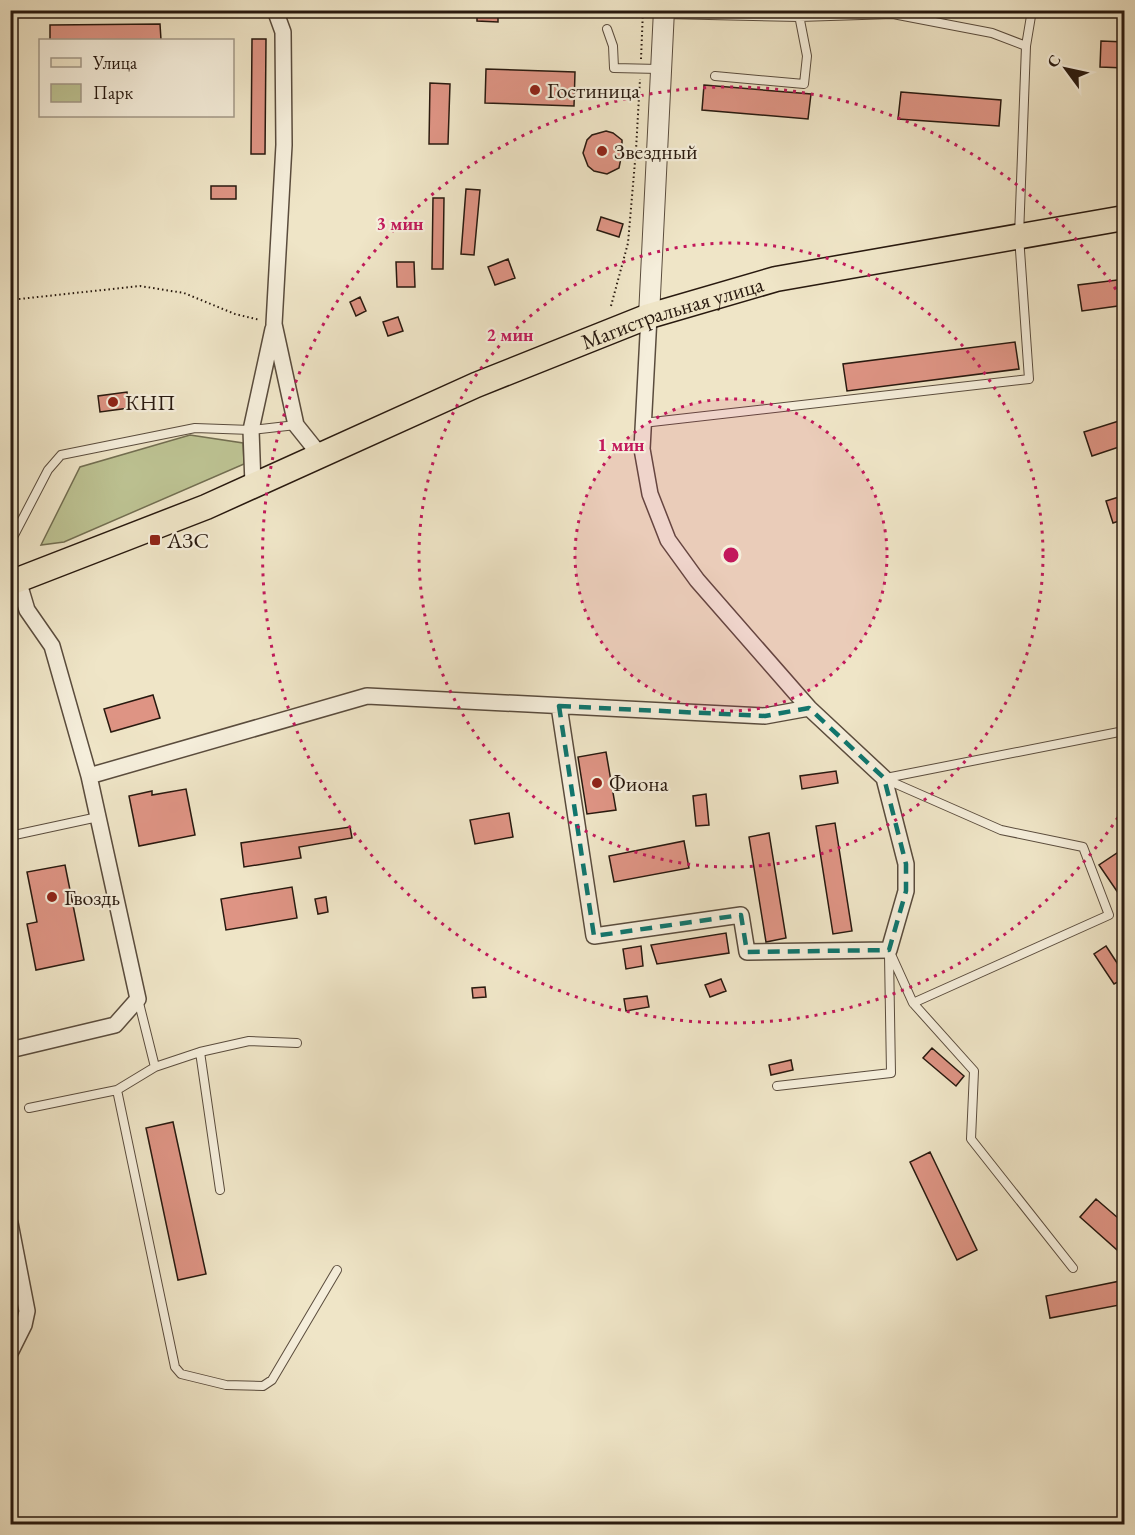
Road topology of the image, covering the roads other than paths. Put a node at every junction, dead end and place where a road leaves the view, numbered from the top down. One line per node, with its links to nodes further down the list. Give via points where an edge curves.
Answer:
1 (275, 10): 12 (street, via 283,32 284,146)
2 (1032, 10): 6 (lane)
3 (664, 12): 4 (lane); 7 (street)
4 (798, 14): 6 (lane, via 893,14 992,33); 8 (lane, via 807,56 804,84)
5 (607, 29): 7 (lane, via 614,68)
6 (1026, 46): 10 (lane)
7 (661, 69): 11 (street)
8 (715, 76)
9 (1125, 218): 10 (main road, Магистральная улица)
10 (1019, 236): 11 (main road, Магистральная улица, via 776,279); 13 (lane, via 1029,380)
11 (649, 316): 13 (street); 16 (main road, Магистральная улица, via 476,385)
12 (274, 324): 14 (street); 15 (street)
13 (643, 423): 21 (street, via 642,449 650,494 668,540 697,580)
14 (296, 425): 15 (lane); 16 (street)
15 (250, 430): 17 (street); 18 (lane, via 195,428 61,455 48,470)
16 (320, 455): 17 (main road, Магистральная улица)
17 (253, 485): 19 (main road, Магистральная улица)
18 (10, 543)
19 (14, 582): 23 (street, via 27,610 52,646)
20 (559, 706): 21 (street, via 765,716); 23 (street, via 367,696); 27 (street, via 594,936 741,915 747,952)
21 (809, 708): 24 (street)
22 (1125, 730): 24 (lane)
23 (89, 776): 25 (street)
24 (884, 778): 27 (street, via 906,864 906,891); 29 (lane, via 1001,830 1083,847 1109,915)
25 (94, 818): 26 (lane); 28 (street)
26 (10, 836)
27 (889, 950): 29 (lane); 34 (lane, via 891,1073)
28 (138, 999): 31 (street, via 115,1025); 33 (lane)
29 (913, 1003): 39 (lane, via 974,1071 971,1139)
30 (297, 1043): 32 (lane, via 249,1041)
31 (10, 1050)
32 (200, 1052): 33 (lane); 37 (lane)
33 (156, 1067): 35 (lane)
34 (777, 1086)
35 (117, 1090): 36 (lane); 40 (lane, via 175,1367 181,1374 226,1385 263,1386 272,1380)
36 (29, 1108)
37 (220, 1190)
38 (10, 1223): 41 (street, via 27,1311)
39 (1073, 1268)
40 (337, 1270)
41 (10, 1353)

